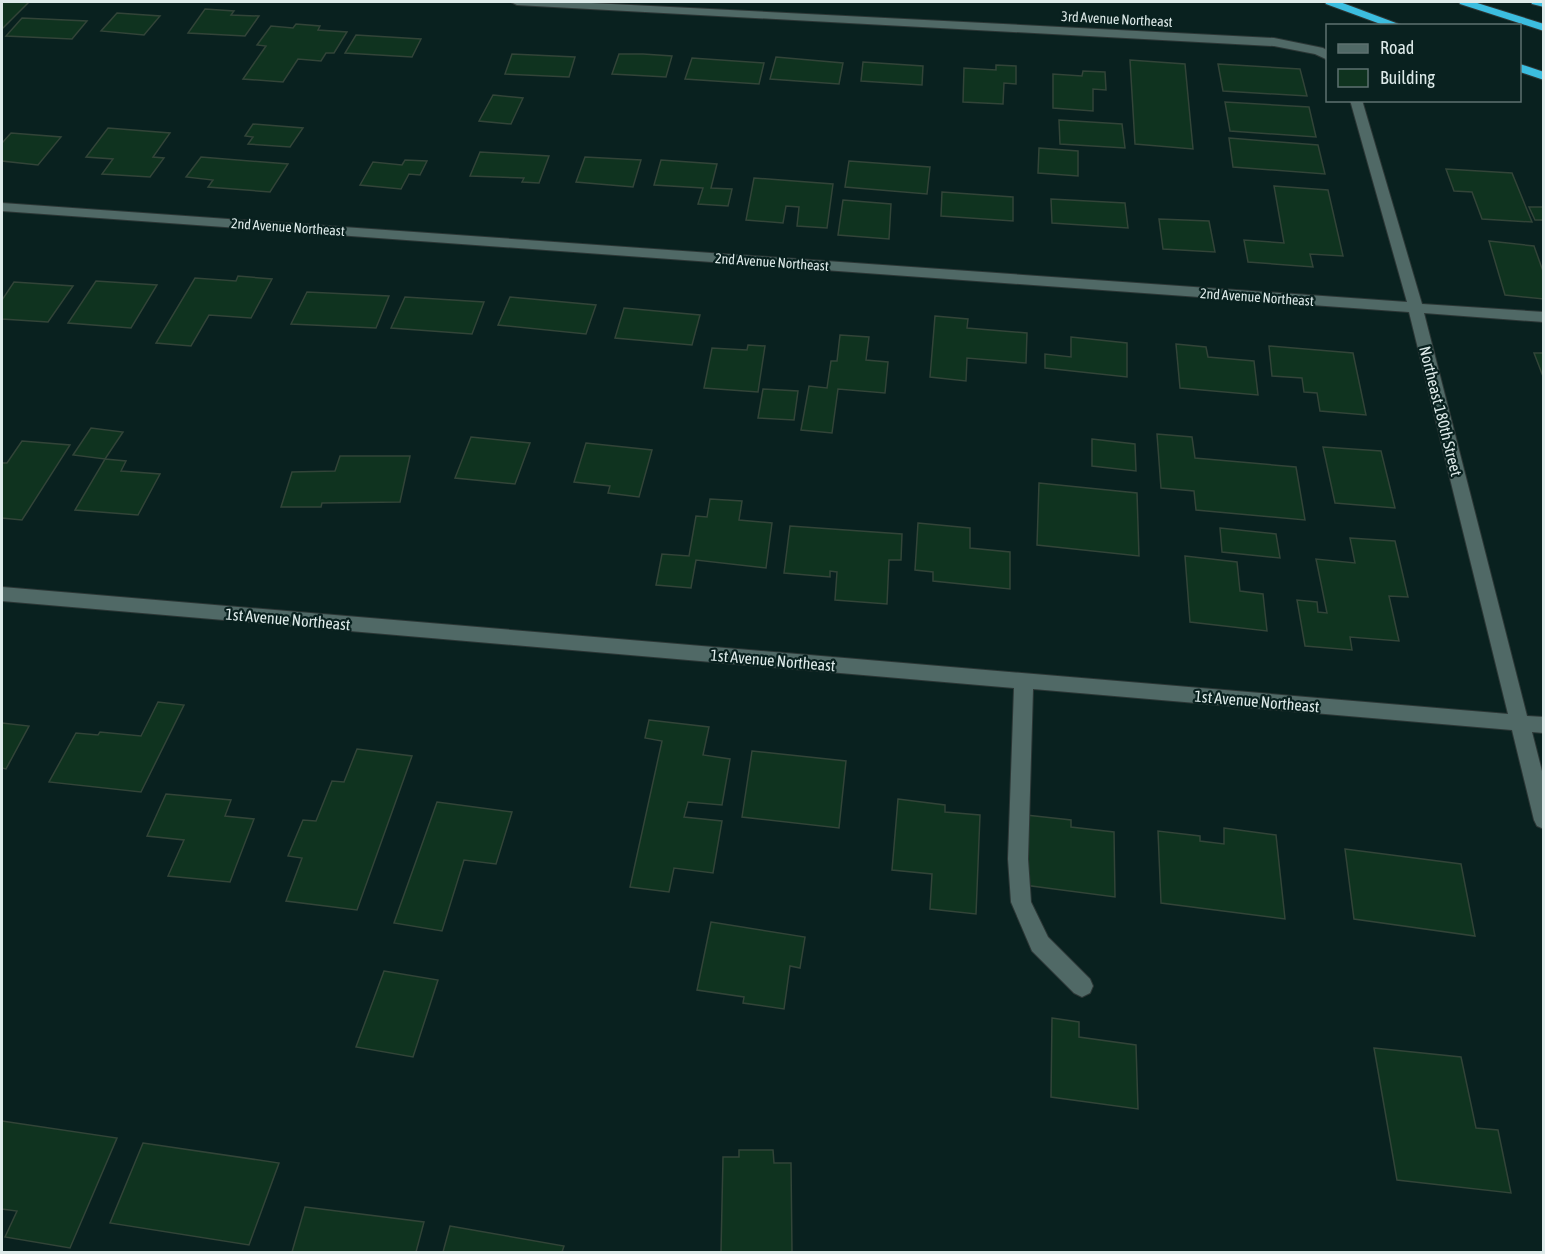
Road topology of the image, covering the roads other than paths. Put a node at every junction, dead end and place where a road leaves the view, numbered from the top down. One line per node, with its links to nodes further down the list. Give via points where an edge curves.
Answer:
1 (517, 2): 5 (street, 3rd Avenue Northeast)
2 (1330, 2): 7 (highway)
3 (1464, 2): 8 (highway)
4 (1536, 2): 6 (highway)
5 (632, 4): 9 (street, 3rd Avenue Northeast, via 1274,42)
6 (1544, 4)
7 (1392, 24)
8 (1544, 28)
9 (1323, 54)
10 (1521, 68): 11 (highway)
11 (1544, 76)
12 (1357, 102): 14 (street, Northeast 180th Street)
13 (2, 207): 14 (street, 2nd Avenue Northeast)
14 (1416, 309): 15 (street, 2nd Avenue Northeast); 18 (street, Northeast 180th Street)
15 (1544, 317)
16 (2, 594): 17 (street, 1st Avenue Northeast)
17 (1024, 681): 18 (street, 1st Avenue Northeast); 21 (street, via 1018,859 1021,902 1040,944)
18 (1518, 723): 19 (street, 1st Avenue Northeast); 20 (street, Northeast 180th Street)
19 (1544, 725)
20 (1544, 820)
21 (1082, 986)

